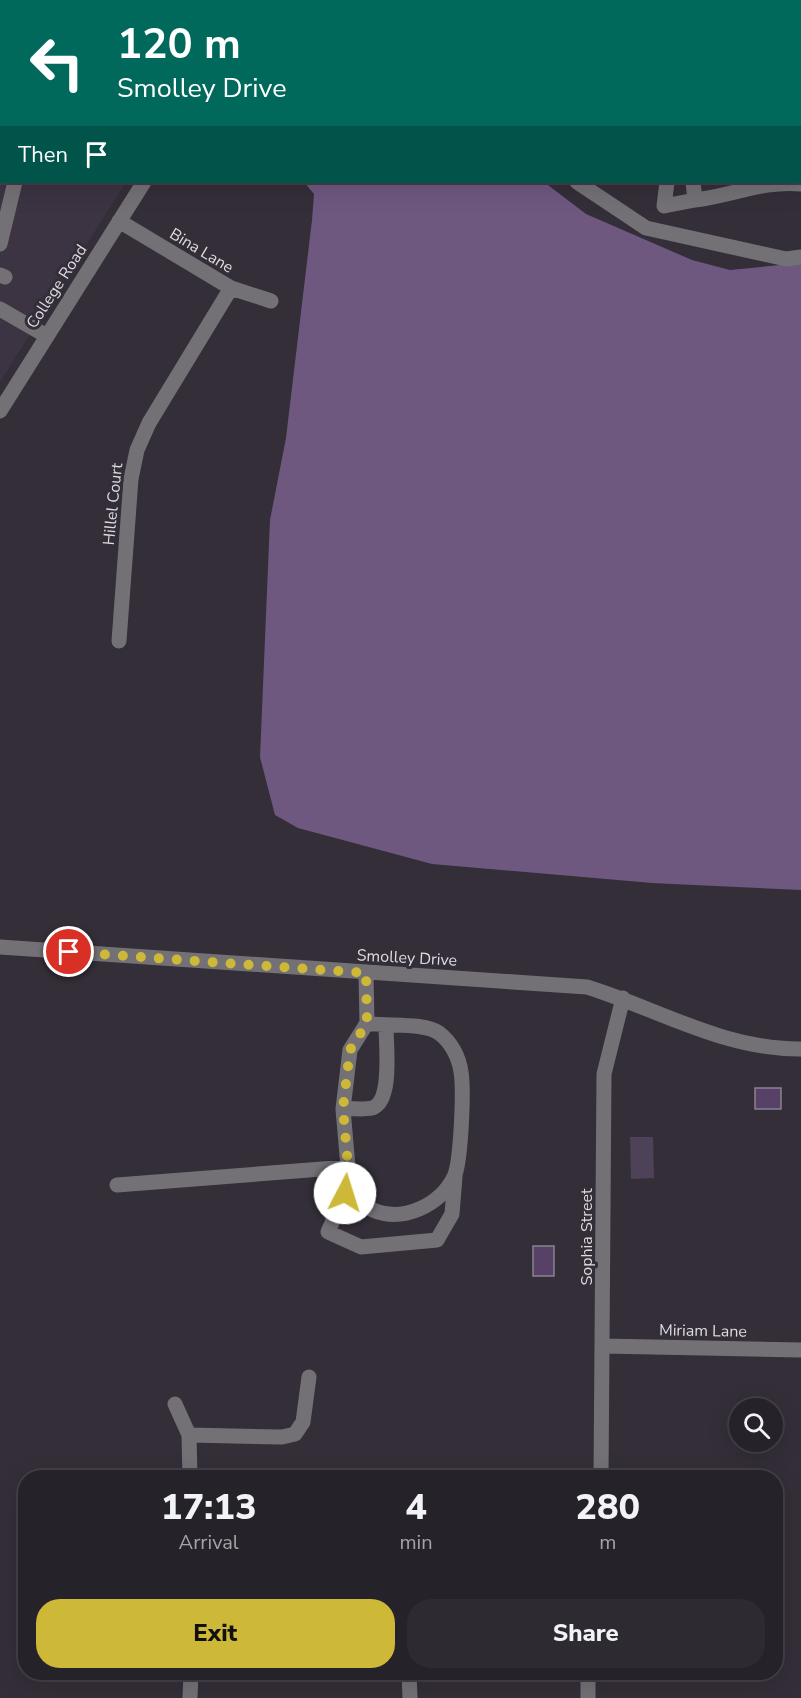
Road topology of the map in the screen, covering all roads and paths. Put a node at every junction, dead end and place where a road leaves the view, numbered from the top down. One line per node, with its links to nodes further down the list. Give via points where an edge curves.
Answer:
1 (15, 183): 9 (street, via 16,204)
2 (143, 183): 8 (street, College Road)
3 (578, 183): 10 (street, via 646,228 786,259)
4 (667, 183): 7 (street, via 664,206)
5 (693, 183): 7 (street)
6 (779, 183): 7 (street)
7 (695, 200)
8 (119, 221): 11 (street, Bina Lane); 14 (street, College Road)
9 (5, 242)
10 (801, 256)
11 (231, 288): 12 (street, Bina Lane); 16 (street, Hillel Court, via 149,423 137,450 131,479)
12 (271, 301)
13 (0, 309): 14 (street)
14 (45, 335): 15 (street, College Road)
15 (0, 411)
16 (119, 641)
17 (0, 947): 18 (street, Smolley Drive)
18 (366, 973): 19 (street, Smolley Drive, via 532,981 586,987); 20 (street)
19 (623, 998): 22 (street, Smolley Drive, via 729,1040 774,1050); 28 (street, Sophia Street, via 604,1074)
20 (367, 1023): 21 (street); 23 (street, via 350,1050)
21 (386, 1027): 23 (street, via 386,1091 381,1102 373,1107); 25 (street, via 423,1027 437,1032 449,1042 456,1056 461,1072 461,1125)
22 (801, 1049)
23 (343, 1108): 24 (street)
24 (348, 1167): 26 (street); 27 (street)
25 (455, 1176): 27 (street, via 438,1198 408,1215 374,1211); 27 (street, via 452,1214 437,1240 361,1247 328,1232)
26 (117, 1185)
27 (345, 1193)
28 (603, 1346): 29 (street, Miriam Lane); 34 (street, Sophia Street)
29 (801, 1350)
30 (309, 1377): 32 (street, via 303,1422 295,1434)
31 (175, 1404): 32 (street)
32 (189, 1435): 33 (street)
33 (190, 1470)
34 (601, 1470)
35 (191, 1680): 38 (street)
36 (409, 1680): 39 (street)
37 (588, 1680): 40 (street)
38 (190, 1698)
39 (410, 1698)
40 (588, 1698)

